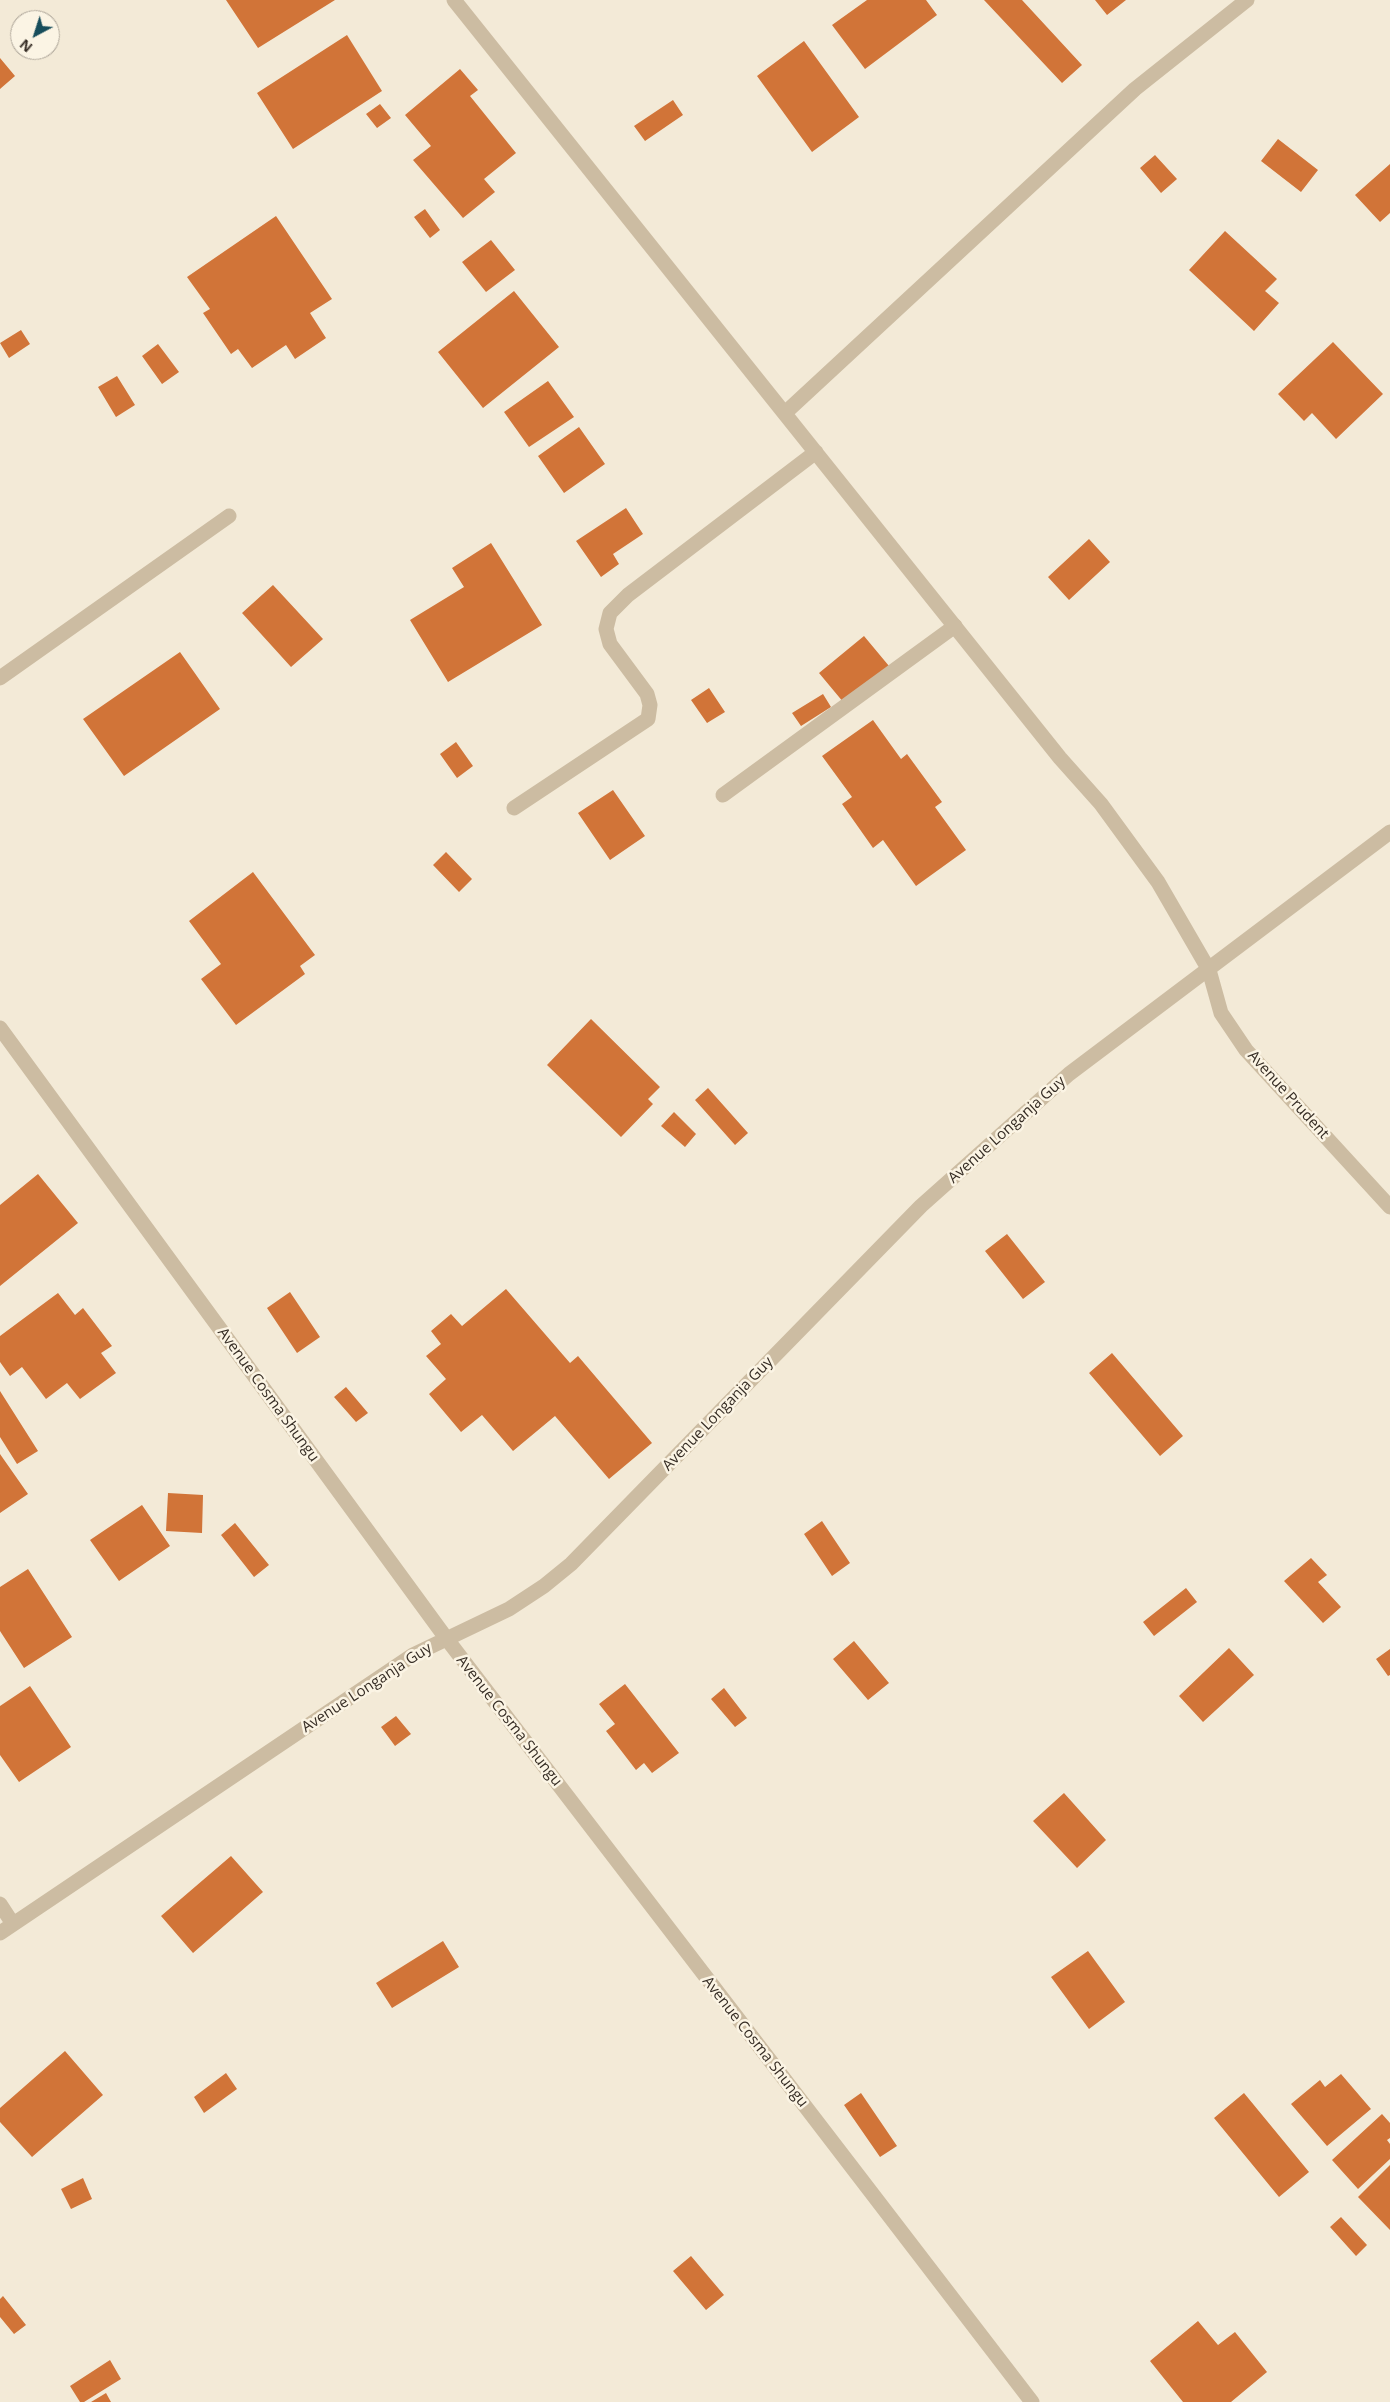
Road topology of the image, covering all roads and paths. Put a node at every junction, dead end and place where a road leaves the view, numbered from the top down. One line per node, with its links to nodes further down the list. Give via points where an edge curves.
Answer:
1 (454, 0): 3 (street, Avenue Prudent)
2 (1247, 0): 3 (street, via 1134,89)
3 (785, 413): 4 (street, Avenue Prudent)
4 (816, 452): 6 (street, Avenue Prudent); 9 (street, via 628,595 610,613 606,629 610,644 647,694 650,706 648,719)
5 (229, 516): 7 (street)
6 (955, 626): 8 (street); 11 (street, Avenue Prudent, via 1131,844 1158,882)
7 (0, 678)
8 (723, 795)
9 (514, 808)
10 (1390, 832): 11 (street, Avenue Longanja Guy)
11 (1209, 970): 13 (street, Avenue Prudent, via 1221,1013 1246,1050); 14 (street, Avenue Longanja Guy, via 1069,1074 922,1206 571,1564 510,1608)
12 (0, 1028): 14 (street, Avenue Cosma Shungu)
13 (1390, 1207)
14 (446, 1638): 16 (street, Avenue Longanja Guy, via 413,1655); 18 (street, Avenue Cosma Shungu)
15 (0, 1904): 16 (street)
16 (13, 1924): 17 (street, Avenue Longanja Guy)
17 (0, 1933)
18 (1032, 2402)

